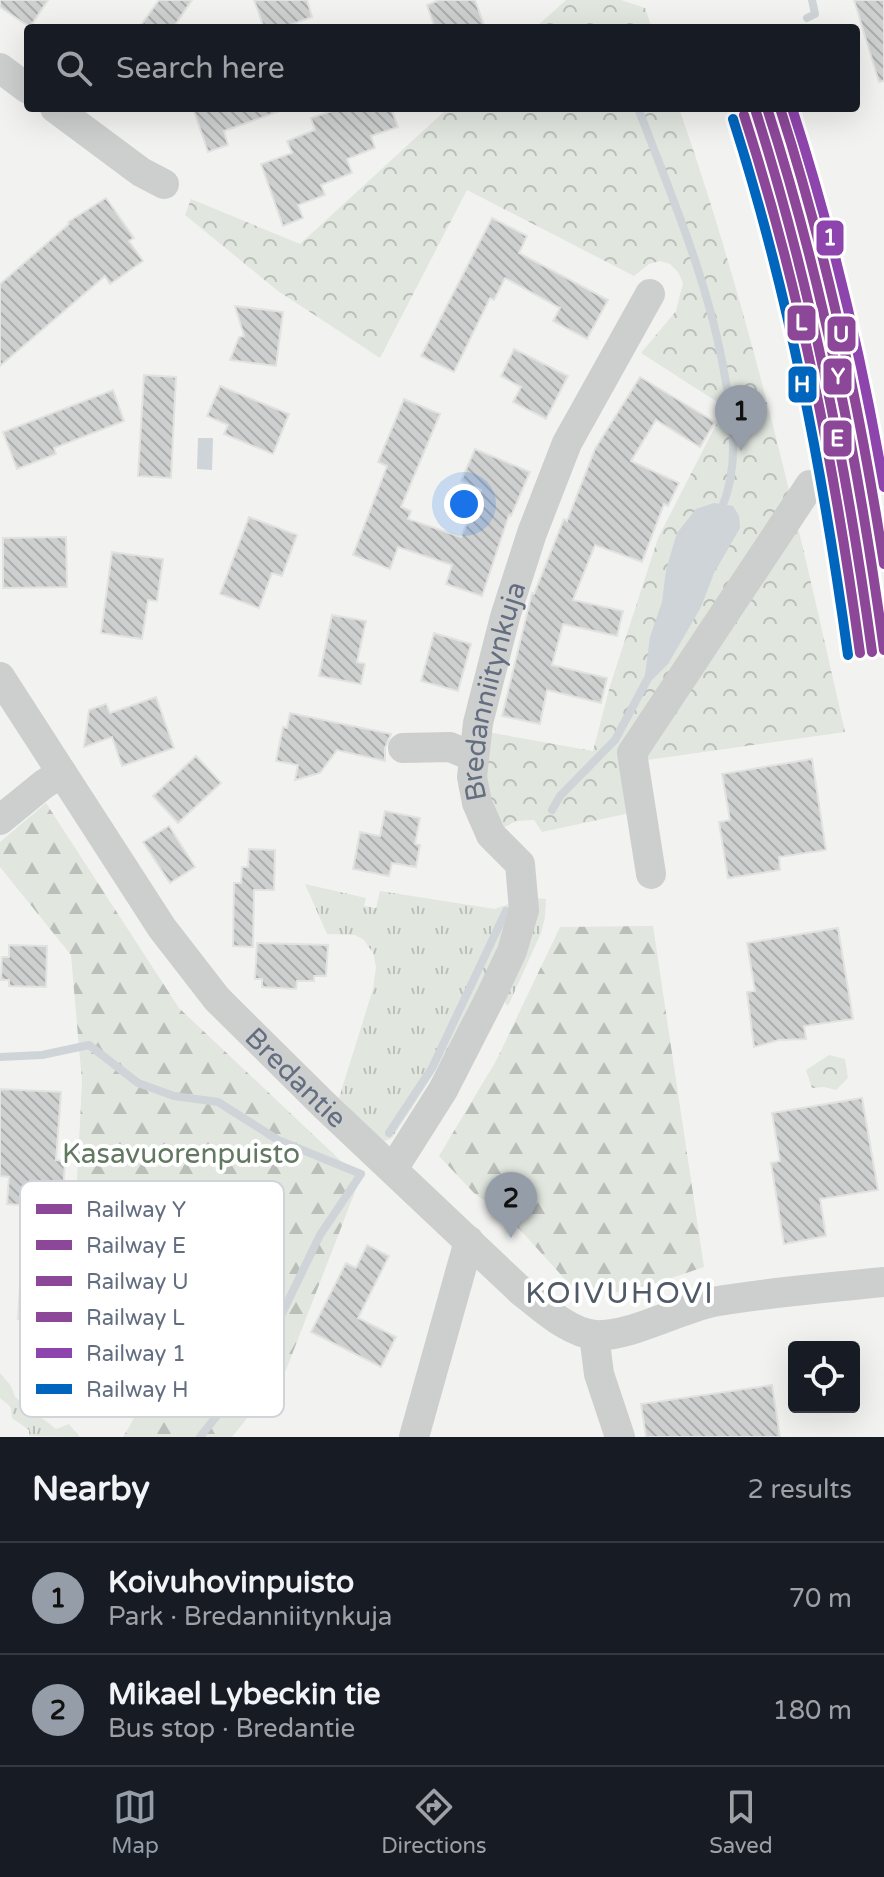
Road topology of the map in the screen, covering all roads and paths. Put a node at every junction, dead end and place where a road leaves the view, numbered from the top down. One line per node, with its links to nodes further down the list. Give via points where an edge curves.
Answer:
1 (0, 68): 2 (street)
2 (24, 86)
3 (60, 112): 4 (street)
4 (164, 184)
5 (650, 294): 9 (street, Bredanniitynkuja, via 567,443 532,533 493,662)
6 (810, 485): 12 (street, via 632,753)
7 (0, 677): 10 (street, Bredantie)
8 (403, 748): 9 (street, via 450,747)
9 (474, 757): 13 (street, Bredanniitynkuja, via 477,803 491,835 520,864 524,910 490,998 443,1090)
10 (62, 773): 11 (street); 13 (street, Bredantie, via 162,928 217,999)
11 (0, 820)
12 (651, 874)
13 (393, 1169): 14 (street, Bredantie)
14 (469, 1241): 16 (street, Bredantie, via 522,1292 572,1327); 17 (street)
15 (884, 1282): 16 (street, via 711,1302 614,1334)
16 (594, 1335): 18 (street, via 599,1374)
17 (414, 1437)
18 (620, 1437)

